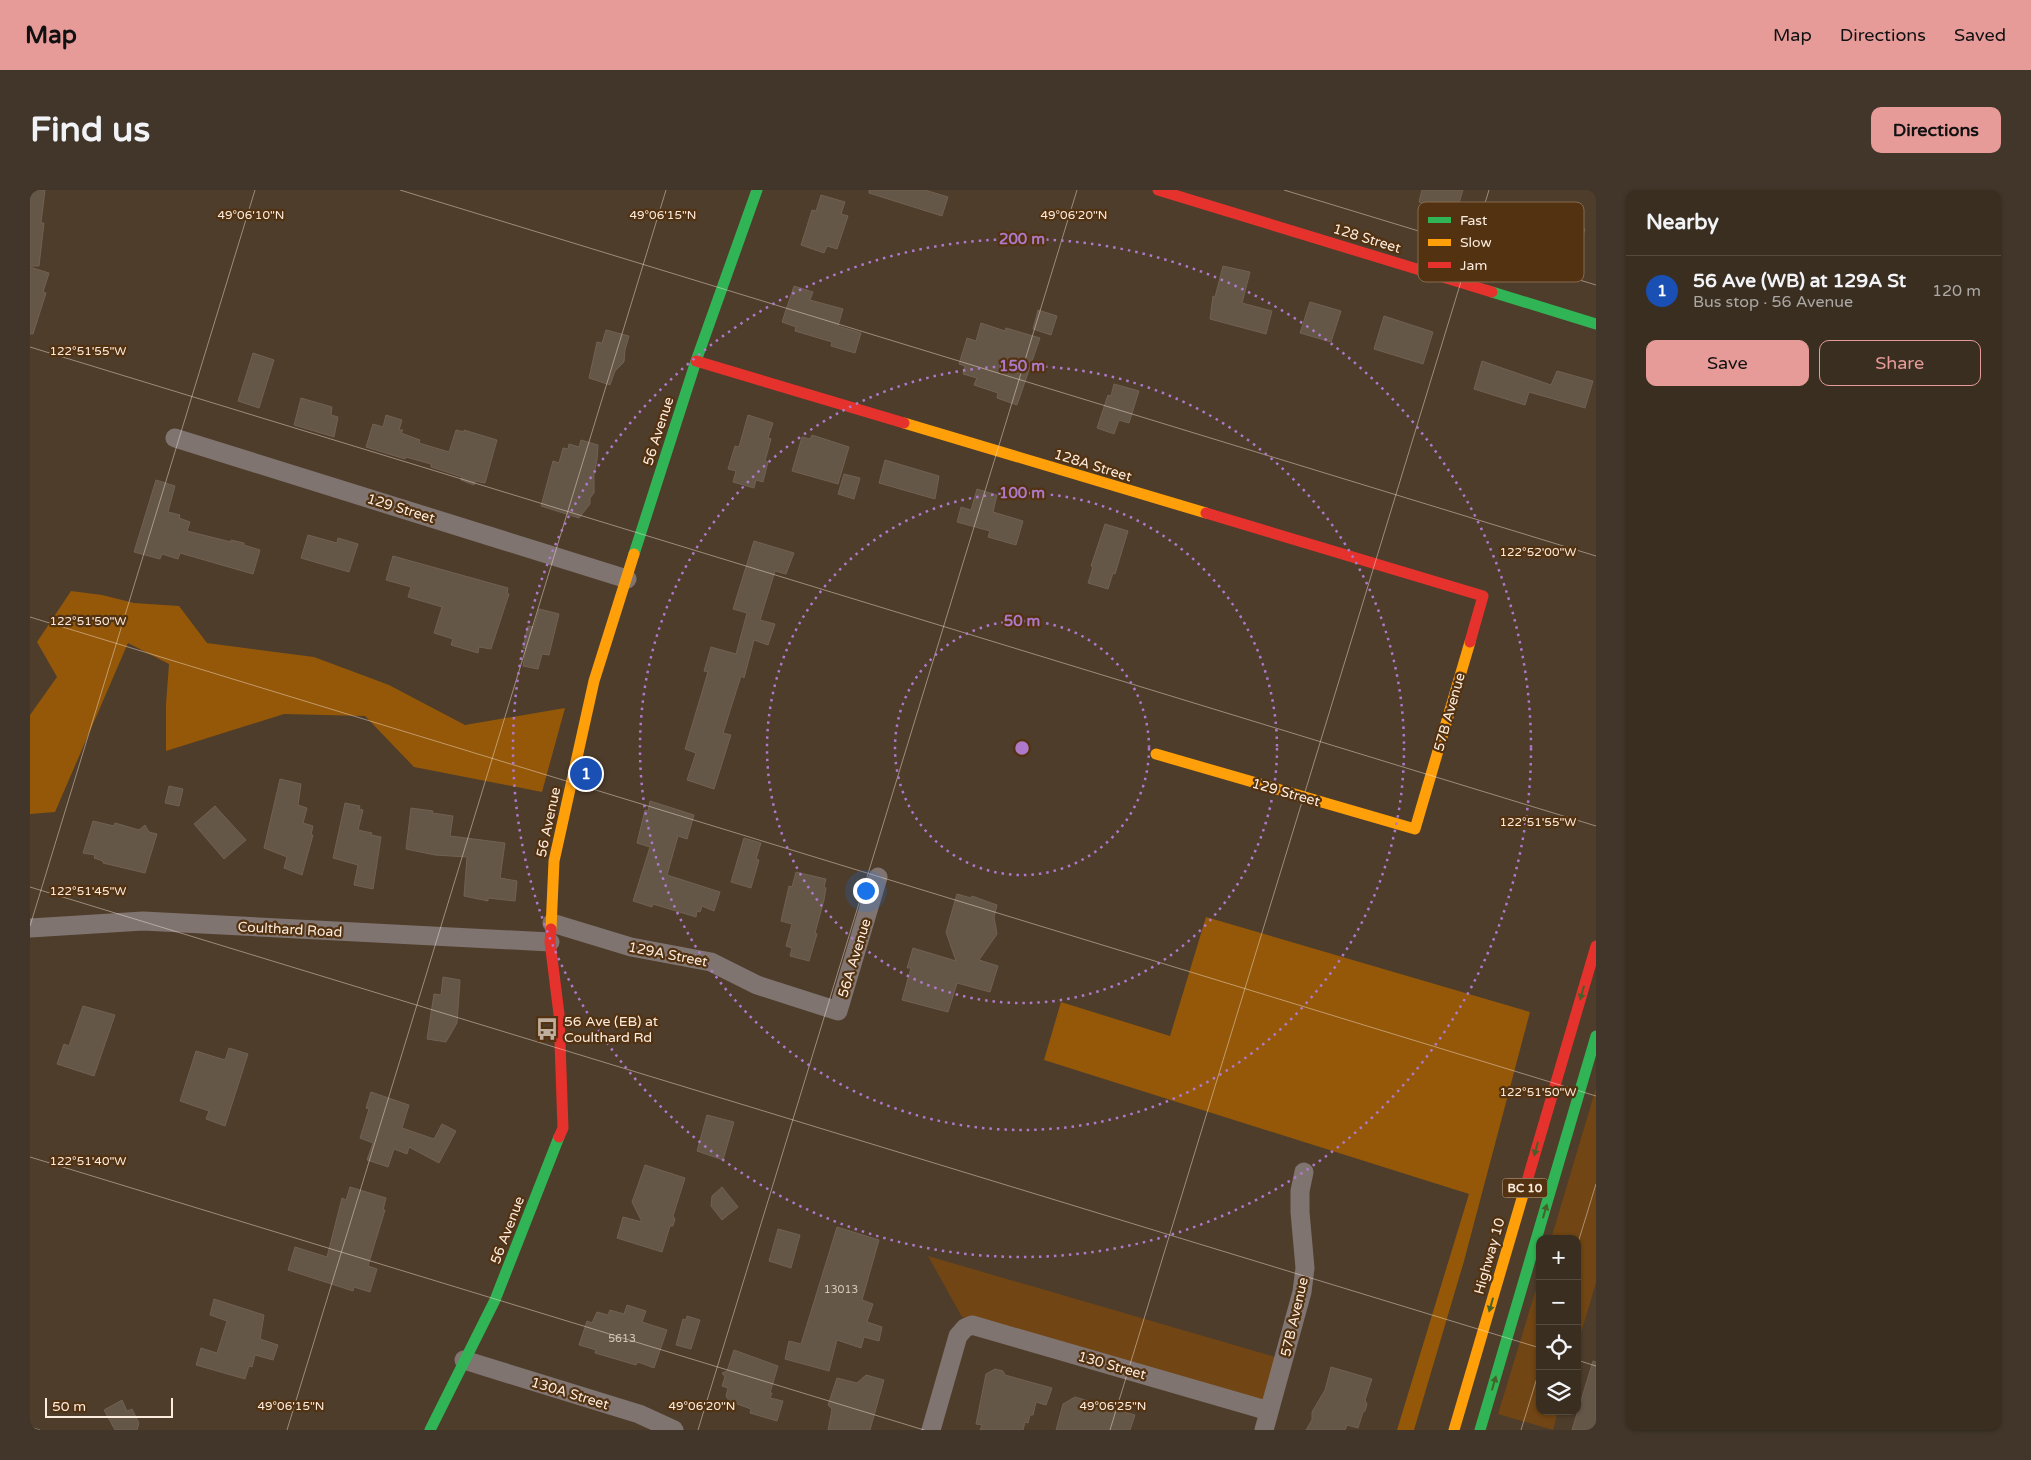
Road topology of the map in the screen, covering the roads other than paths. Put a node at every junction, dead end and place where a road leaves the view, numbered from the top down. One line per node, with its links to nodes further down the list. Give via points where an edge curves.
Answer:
1 (757, 190): 6 (main road, 56 Avenue)
2 (1158, 190): 3 (main road, 128 Street)
3 (1418, 270)
4 (1459, 282): 5 (main road, 128 Street)
5 (1596, 324)
6 (696, 361): 8 (main road, 56 Avenue); 9 (main road, 128A Street)
7 (174, 438): 8 (street, 129 Street)
8 (627, 579): 14 (main road, 56 Avenue, via 594,681 554,861)
9 (1483, 596): 11 (main road, 57B Avenue)
10 (1156, 754): 11 (main road, 129 Street)
11 (1415, 829)
12 (878, 877): 16 (street, 56A Avenue)
13 (30, 928): 14 (street, Coulthard Road, via 143,921)
14 (551, 933): 16 (street, 129A Street, via 711,962 757,985); 19 (main road, 56 Avenue, via 559,1014 563,1128 495,1300)
15 (1596, 946): 25 (main road, Highway 10 / BC 10, one-way to 25)
16 (838, 1011)
17 (1596, 1036): 26 (main road, BC 10, one-way to 17)
18 (1304, 1172): 20 (street, 57B Avenue, via 1300,1191 1305,1268 1302,1292)
19 (464, 1360): 21 (main road, 56 Avenue); 22 (street, 130A Street, via 639,1414)
20 (1270, 1411): 23 (street, 130 Street, via 972,1325 958,1336); 24 (street, 57B Avenue)
21 (430, 1430)
22 (674, 1430)
23 (931, 1430)
24 (1264, 1430)
25 (1454, 1430)
26 (1480, 1430)

